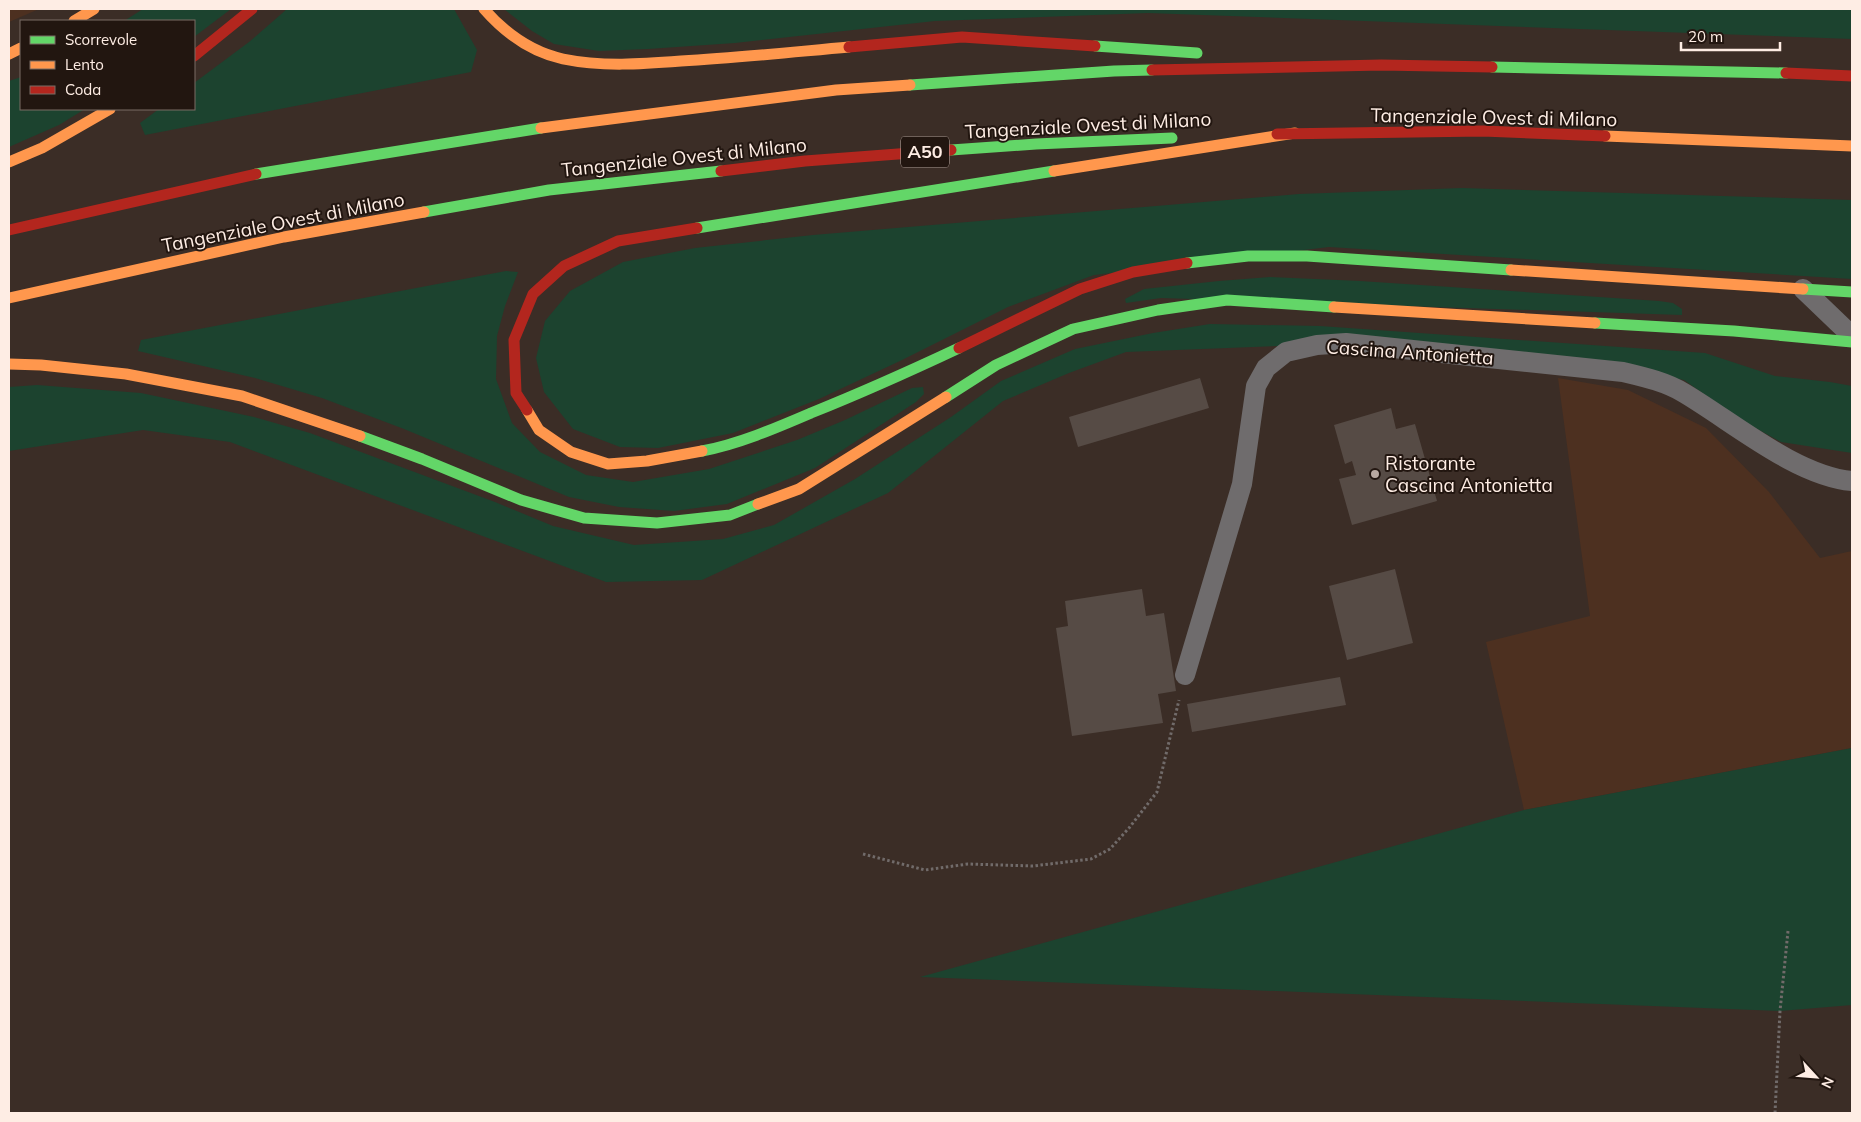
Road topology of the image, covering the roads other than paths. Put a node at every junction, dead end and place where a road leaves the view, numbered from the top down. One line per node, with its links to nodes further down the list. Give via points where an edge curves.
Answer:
1 (62, 9): 5 (lane)
2 (94, 9): 6 (main road)
3 (252, 9): 8 (main road)
4 (484, 9): 7 (main road, via 517,40 539,51 562,59 624,65 962,37)
5 (68, 20)
6 (76, 20)
7 (1206, 53)
8 (195, 55)
9 (1254, 56): 10 (main road)
10 (1381, 65): 11 (main road, via 1723,70); 16 (main road, via 1114,70 836,90 544,127 245,176)
11 (1852, 76)
12 (108, 110): 15 (main road, via 42,148)
13 (1295, 133): 14 (main road, Tangenziale Ovest di Milano / A50, via 1483,131); 17 (main road, via 618,241 564,266 533,294 514,340 516,393 539,430 571,452 608,464 647,461 718,448 780,426 901,376 1080,289 1133,272 1185,263 1248,256 1307,256); 19 (main road, Tangenziale Ovest di Milano / A50, via 1036,144 805,161 548,190 284,237)
14 (1852, 146)
15 (9, 162)
16 (9, 230)
17 (1803, 289): 18 (main road); 20 (lane)
18 (1852, 292)
19 (9, 298)
20 (1852, 336)
21 (1852, 342): 22 (main road, via 1734,331 1228,300 1168,309 1073,329 996,365 799,489 730,515 658,523 584,518 530,502 330,425 242,396 126,374)
22 (9, 364)
23 (1852, 481): 24 (lane, Cascina Antonietta, via 1834,478 1795,462 1683,392 1658,381 1623,372 1346,343 1286,352 1266,368 1256,386 1242,484)
24 (1185, 676)

